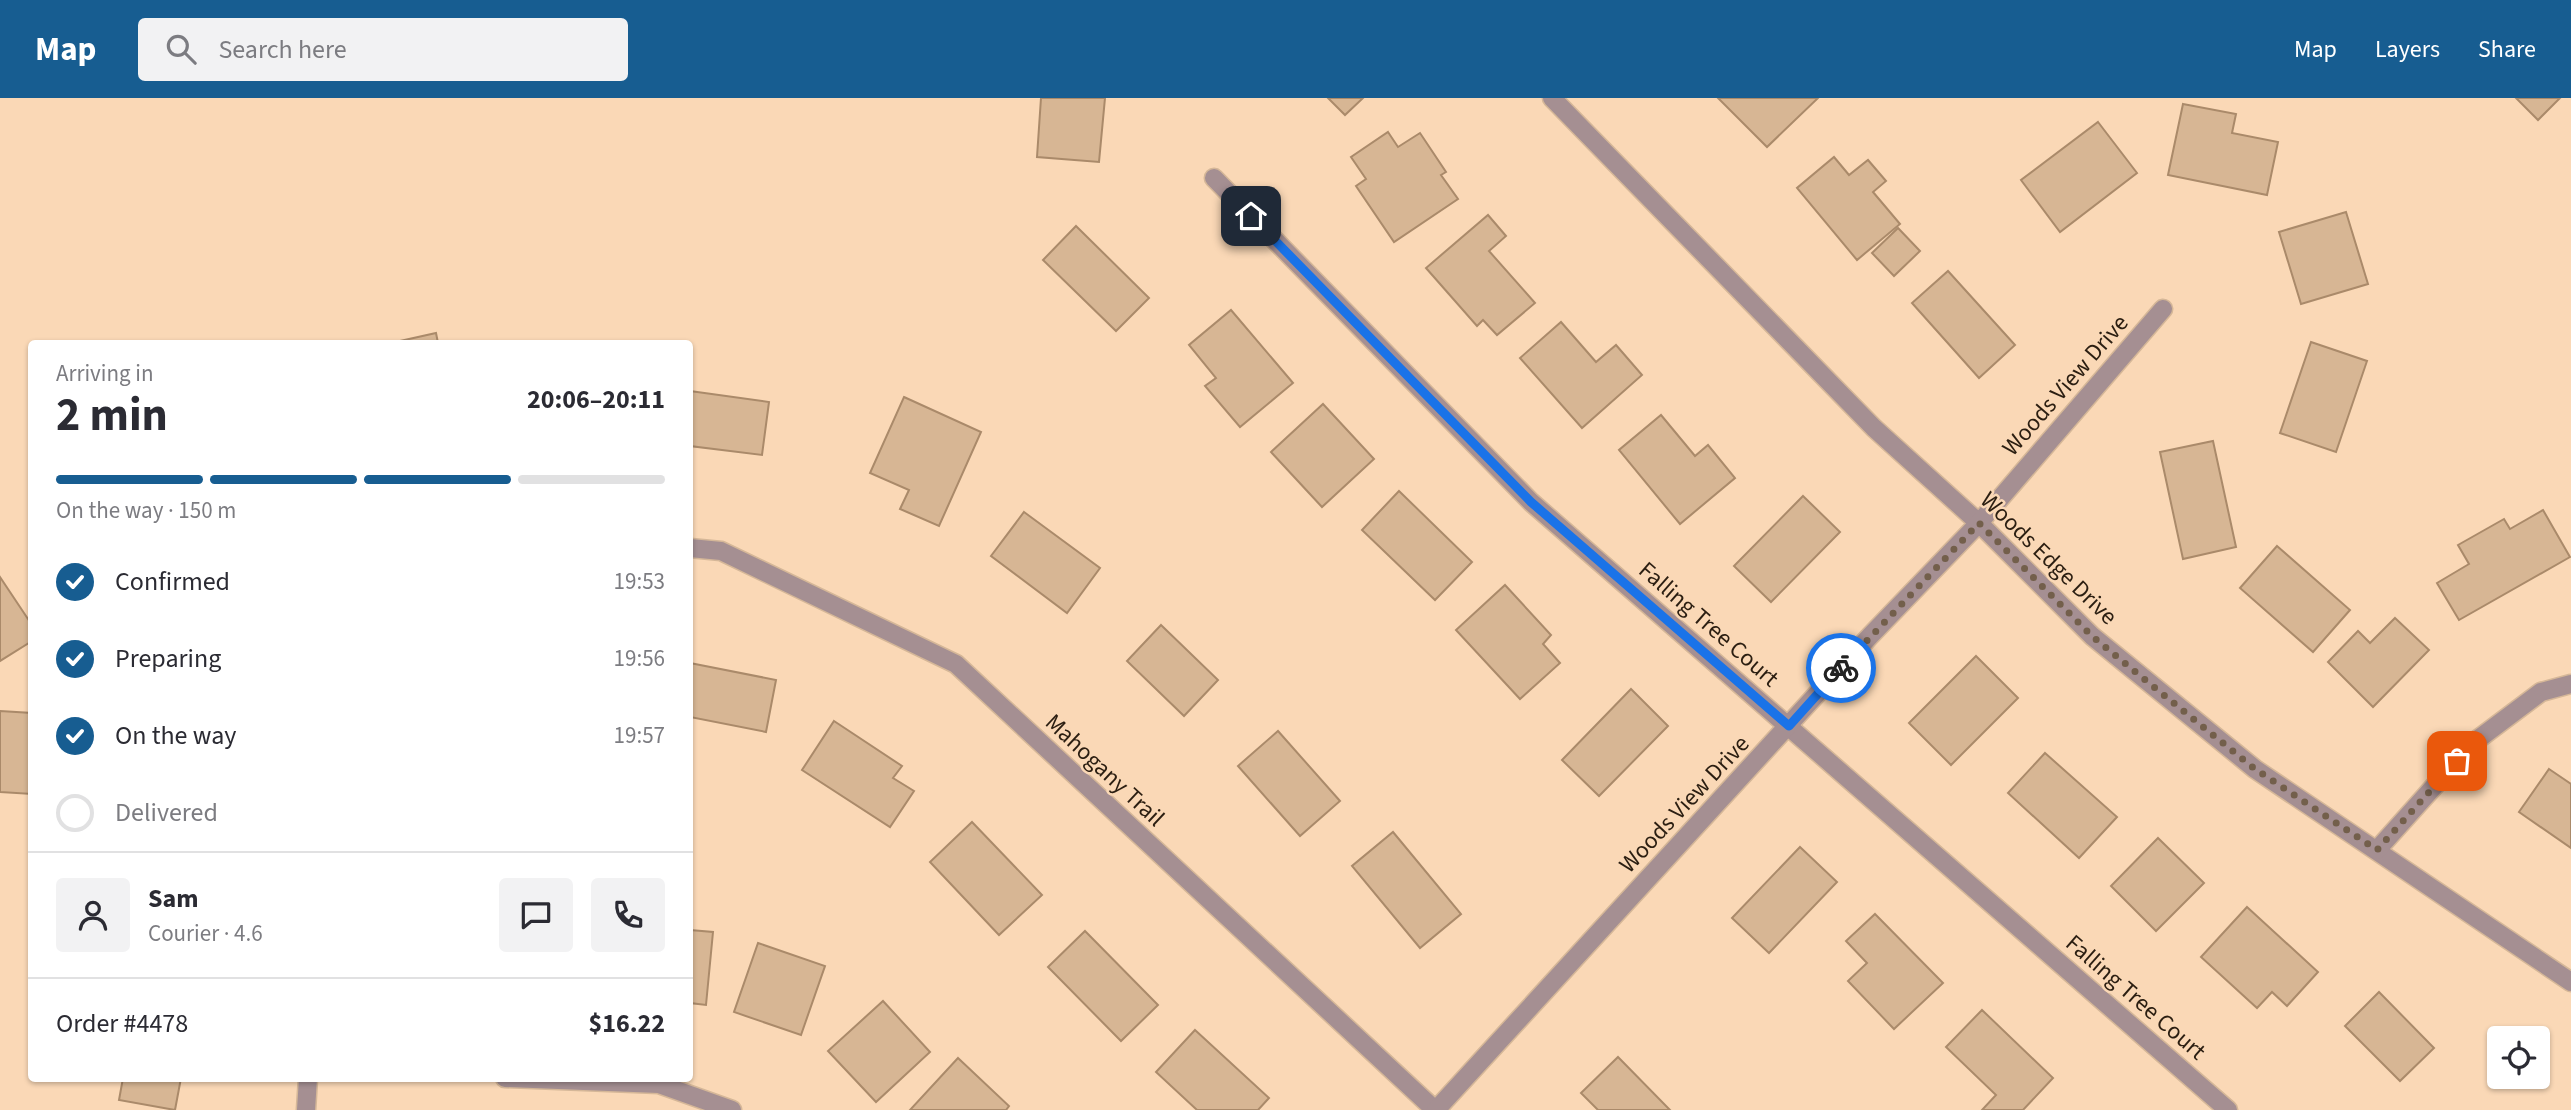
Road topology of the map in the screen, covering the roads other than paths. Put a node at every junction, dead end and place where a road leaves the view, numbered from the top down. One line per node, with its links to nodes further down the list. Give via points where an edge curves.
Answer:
1 (1554, 99): 4 (street, Woods Edge Drive, via 1874,428)
2 (1214, 178): 7 (street, Falling Tree Court, via 1531,502)
3 (2163, 309): 4 (street, Woods View Drive)
4 (1979, 523): 7 (street, Woods View Drive); 8 (street, Woods Edge Drive, via 2103,645 2255,769)
5 (693, 548): 14 (street, Mahogany Trail, via 721,551 956,664)
6 (2571, 684): 8 (street, via 2541,692 2473,743)
7 (1789, 726): 14 (street, Woods View Drive); 15 (street, Falling Tree Court)
8 (2377, 850): 9 (street, Woods Edge Drive)
9 (2571, 982)
10 (308, 1082): 12 (street)
11 (608, 1082): 13 (street, via 659,1084)
12 (306, 1110)
13 (732, 1110)
14 (1435, 1110)
15 (2228, 1110)

